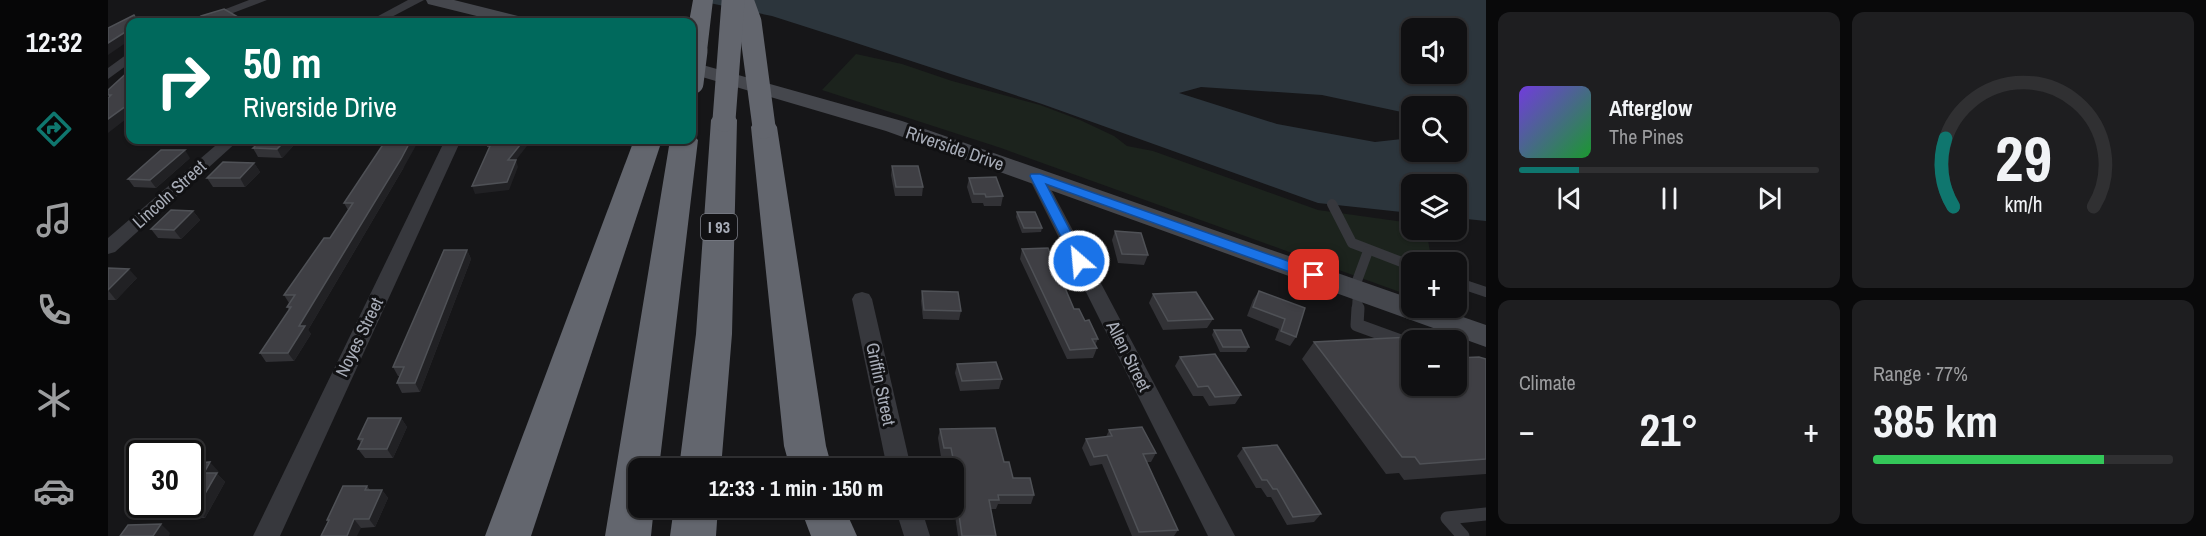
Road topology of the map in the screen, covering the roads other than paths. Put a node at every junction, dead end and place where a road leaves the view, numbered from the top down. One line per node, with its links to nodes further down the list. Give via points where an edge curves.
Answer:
1 (261, 0): 7 (street)
2 (418, 0): 8 (street)
3 (434, 0): 9 (main road)
4 (703, 0): 10 (highway)
5 (734, 0): 29 (highway, I 93, bridge, via 714,334)
6 (742, 0): 30 (highway, bridge, via 750,22)
7 (209, 18)
8 (381, 18)
9 (504, 18)
10 (696, 41)
11 (126, 59): 13 (street)
12 (696, 60): 18 (main road, Riverside Drive)
13 (108, 75)
14 (226, 144): 20 (street, Lincoln Street)
15 (451, 144): 36 (street, Noyes Street)
16 (647, 144): 37 (highway)
17 (683, 144): 38 (highway)
18 (1036, 176): 24 (main road, Riverside Drive); 42 (street, Allen Street)
19 (1332, 204): 21 (lane, via 1352,243)
20 (108, 248)
21 (1368, 251): 22 (lane); 24 (lane)
22 (1401, 262)
23 (1467, 286): 25 (lane)
24 (1356, 290): 27 (main road, Riverside Drive); 28 (lane, via 1357,325)
25 (1486, 292)
26 (862, 299): 31 (street, Griffin Street)
27 (1486, 336)
28 (1401, 341)
29 (701, 458)
30 (808, 458)
31 (897, 458)
32 (1486, 514): 43 (lane, via 1447,518)
33 (695, 518): 39 (highway)
34 (827, 518): 40 (highway)
35 (911, 518): 41 (street)
36 (266, 536)
37 (508, 536)
38 (628, 536)
39 (693, 536)
40 (834, 536)
41 (917, 536)
42 (1222, 536)
43 (1463, 536)

